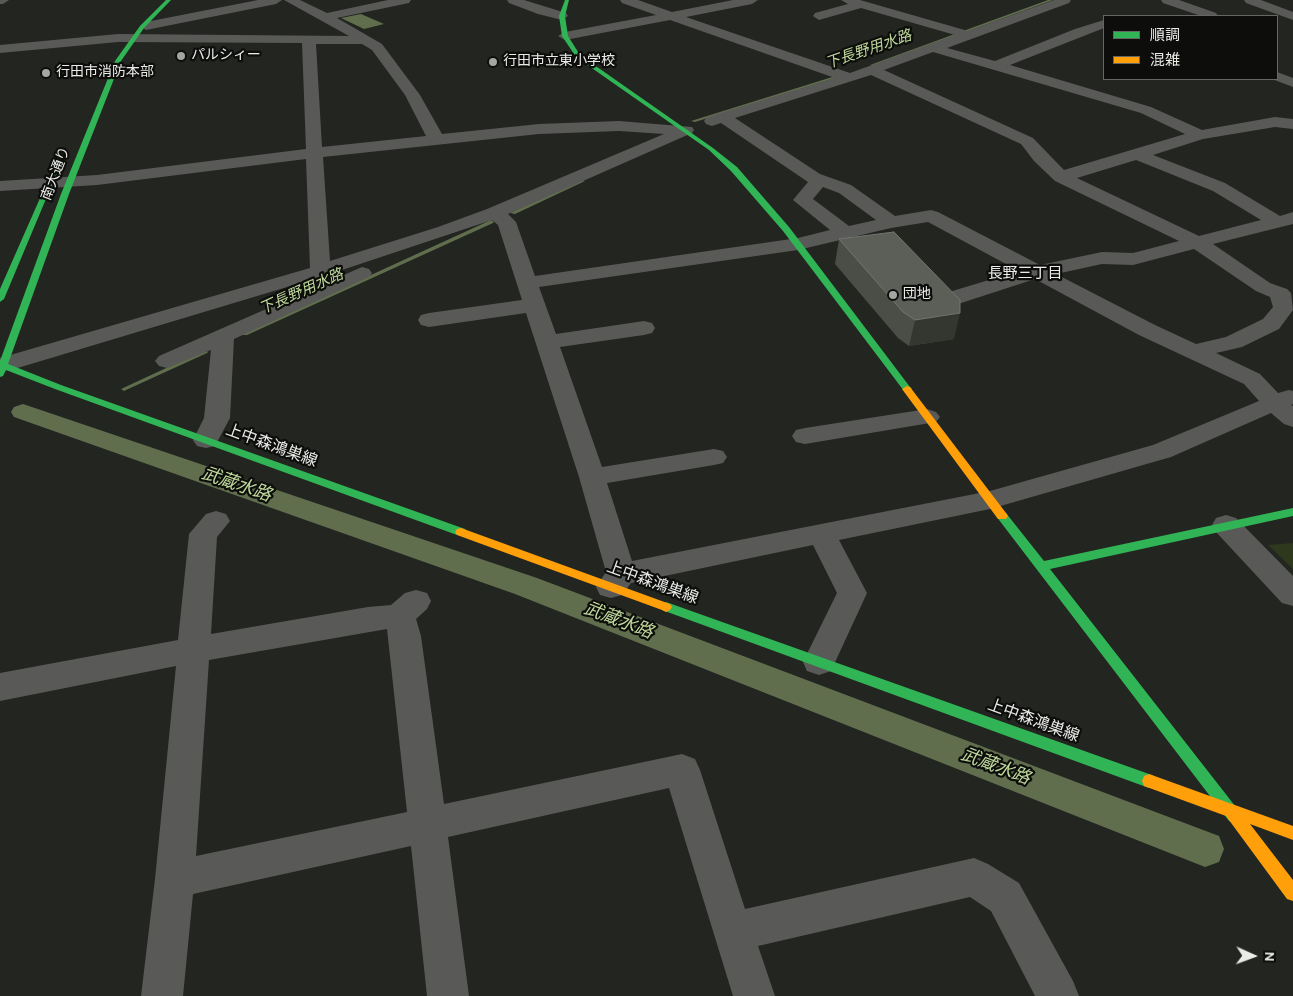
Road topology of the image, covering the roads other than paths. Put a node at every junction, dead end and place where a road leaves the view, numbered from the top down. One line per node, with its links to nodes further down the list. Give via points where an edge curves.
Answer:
1 (155, 0): 27 (street)
2 (169, 0): 23 (street, 南大通り)
3 (276, 0): 23 (street)
4 (290, 0): 20 (street)
5 (403, 0): 20 (street)
6 (513, 0): 16 (street)
7 (567, 0): 16 (street)
8 (626, 0): 17 (street)
9 (752, 0): 17 (street)
10 (847, 0): 14 (street)
11 (1065, 0): 25 (street)
12 (1167, 0): 15 (street)
13 (1250, 0): 19 (street)
14 (860, 4): 18 (street); 25 (street)
15 (1209, 15)
16 (562, 16): 26 (street)
17 (672, 16): 26 (street); 36 (street)
18 (819, 16)
19 (1293, 16)
20 (326, 18): 30 (street)
21 (1103, 24): 34 (street)
22 (1293, 24): 24 (street)
23 (142, 26): 28 (street, 南大通り)
24 (1278, 26)
25 (963, 33): 31 (street)
26 (565, 36): 41 (street, via 578,56)
27 (118, 38): 28 (street); 32 (street); 33 (street)
28 (133, 38): 29 (street); 49 (street, 南大通り, via 118,61 103,95)
29 (309, 39): 30 (street); 45 (street)
30 (366, 40): 43 (street, via 377,47 412,95)
31 (933, 48): 34 (street); 35 (street)
32 (0, 49)
33 (108, 52)
34 (996, 66): 42 (street, via 1146,110)
35 (872, 70): 36 (street); 47 (street, via 1027,141)
36 (845, 76): 39 (street)
37 (1278, 76): 38 (street)
38 (1293, 83)
39 (723, 117): 41 (street); 48 (street)
40 (1293, 124): 42 (street, via 1275,122)
41 (686, 130): 43 (street, via 619,126 540,129); 52 (street); 57 (street, via 734,169)
42 (1200, 135): 46 (street)
43 (436, 139): 45 (street)
44 (63, 149): 50 (street, 南大通り)
45 (314, 153): 49 (street); 59 (street)
46 (1136, 154): 47 (street); 53 (street, via 1219,187)
47 (1061, 177): 56 (street)
48 (820, 180): 54 (street, via 845,189); 55 (street, via 802,200)
49 (70, 182): 50 (street); 72 (street, 南大通り)
50 (50, 183): 51 (street); 64 (street, 南大通り)
51 (0, 186)
52 (494, 213): 58 (street); 63 (street, via 507,222)
53 (1285, 220): 56 (street)
54 (891, 222): 55 (street); 60 (street, via 931,216)
55 (846, 232): 57 (street)
56 (1198, 243): 60 (street, via 1133,259 1102,258); 62 (street)
57 (798, 244): 63 (street); 74 (street)
58 (385, 251): 59 (street); 68 (street, via 386,260 380,266)
59 (320, 271): 72 (street)
60 (1037, 272): 65 (street); 70 (street, via 1147,330)
61 (1293, 281): 62 (street)
62 (1263, 287): 70 (street, via 1280,293 1284,307 1272,324 1234,342)
63 (531, 294): 66 (street); 69 (street)
64 (0, 299)
65 (947, 300)
66 (429, 320)
67 (644, 328): 69 (street)
68 (223, 341): 71 (street); 76 (street, via 217,418)
69 (546, 342): 78 (street)
70 (1196, 351): 73 (street, via 1252,379)
71 (167, 361)
72 (1, 368): 76 (street, 上中森鴻巣線)
73 (1286, 406): 79 (street, via 1162,451)
74 (927, 417): 75 (street); 79 (street)
75 (805, 436)
76 (206, 440): 85 (street, 上中森鴻巣線)
77 (714, 457): 78 (street)
78 (592, 477): 85 (street)
79 (990, 500): 83 (street); 84 (street)
80 (1293, 512): 82 (street)
81 (216, 521): 87 (street, via 203,534)
82 (1226, 525): 84 (street); 86 (street)
83 (822, 534): 85 (street); 88 (street, via 852,593)
84 (1042, 566): 90 (street)
85 (616, 580): 88 (street, 上中森鴻巣線)
86 (1293, 595)
87 (193, 650): 89 (street); 91 (street, via 368,619 407,608 405,636); 93 (street)
88 (820, 662): 90 (street, 上中森鴻巣線)
89 (0, 687)
90 (1230, 810): 92 (street, 上中森鴻巣線); 94 (street)
91 (428, 825): 93 (street); 95 (street, via 682,770); 97 (street)
92 (1293, 833)
93 (175, 879): 96 (street)
94 (1293, 893)
95 (732, 932): 98 (street); 99 (street, via 974,877 1005,897)
96 (162, 996)
97 (448, 996)
98 (754, 996)
99 (1058, 996)

